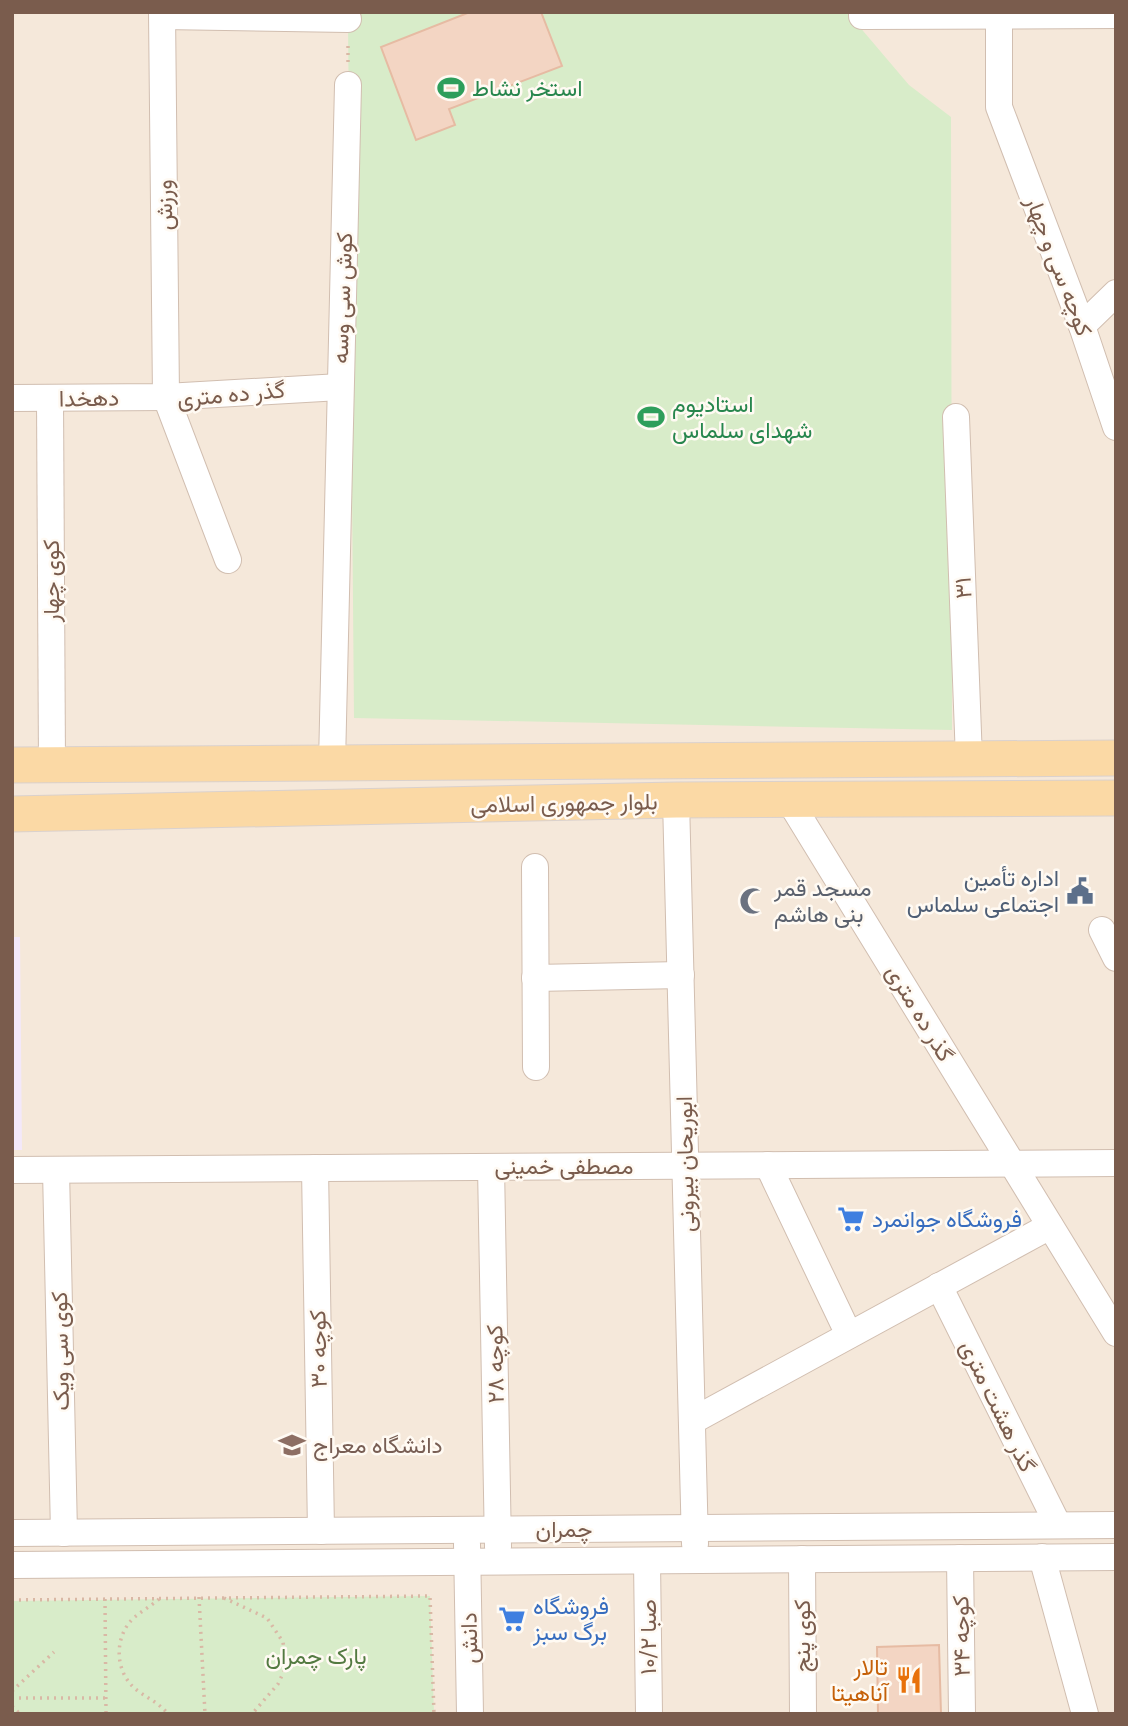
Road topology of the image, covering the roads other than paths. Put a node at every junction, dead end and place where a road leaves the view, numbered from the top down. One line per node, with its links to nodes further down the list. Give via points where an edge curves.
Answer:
1 (163, 14): 5 (street); 10 (street, ورزش)
2 (862, 14): 3 (street)
3 (1014, 14): 4 (street); 8 (street, کوچه سی و چهار, via 999,107)
4 (1116, 15)
5 (348, 19)
6 (348, 85): 9 (street, کوش سی وسه)
7 (1116, 293): 8 (street)
8 (1082, 326): 14 (street, کوچه سی و چهار)
9 (340, 387): 10 (street, گذر ده متری); 18 (street, کوش سی وسه)
10 (166, 397): 12 (street, دهخدا); 15 (street, گذر ده متری)
11 (12, 398): 12 (street, دهخدا)
12 (50, 398): 20 (street, کوی چهار)
13 (956, 417): 17 (street, ۳۱)
14 (1116, 427)
15 (228, 560)
16 (1116, 758): 17 (main road, بلوار جمهوری اسلامی)
17 (969, 759): 18 (main road, بلوار جمهوری اسلامی)
18 (332, 763): 20 (main road, بلوار جمهوری اسلامی)
19 (12, 765): 20 (main road, بلوار جمهوری اسلامی)
20 (52, 765)
21 (1116, 798): 23 (main road, بلوار جمهوری اسلامی)
22 (676, 800): 23 (main road, بلوار جمهوری اسلامی); 24 (main road, بلوار جمهوری اسلامی); 28 (street, ابوریحان بیرونی)
23 (789, 800): 31 (street, گذر ده متری)
24 (12, 814)
25 (535, 867): 29 (street)
26 (1102, 930): 27 (street)
27 (1116, 958)
28 (681, 975): 29 (street); 34 (street, ابوریحان بیرونی)
29 (535, 978): 30 (street)
30 (536, 1067)
31 (1012, 1163): 32 (street, مصطفی خمینی); 33 (street, مصطفی خمینی); 39 (street, گذر ده متری)
32 (1116, 1163)
33 (768, 1165): 34 (street, مصطفی خمینی); 42 (street)
34 (685, 1166): 35 (street, مصطفی خمینی); 43 (street, ابوریحان بیرونی)
35 (491, 1167): 36 (street, مصطفی خمینی); 48 (street, کوچه ۲۸)
36 (315, 1168): 38 (street, مصطفی خمینی); 49 (street, کوچه ۳۰)
37 (12, 1170): 38 (street, مصطفی خمینی)
38 (56, 1170): 50 (street, کوی سی ویک)
39 (1050, 1226): 40 (street); 41 (street, گذر ده متری)
40 (939, 1286): 42 (street); 44 (street, گذر هشت متری)
41 (1116, 1333)
42 (849, 1335): 43 (street)
43 (692, 1421): 46 (street, ابوریحان بیرونی)
44 (1058, 1525): 45 (street, چمران); 46 (street, چمران)
45 (1116, 1525)
46 (695, 1528): 48 (street, چمران); 56 (street, ابوریحان بیرونی)
47 (467, 1530): 48 (street, چمران); 49 (street, چمران); 58 (street, دانش)
48 (498, 1530): 59 (street, کوچه ۲۸)
49 (321, 1531): 50 (street, چمران)
50 (64, 1533): 51 (street, چمران)
51 (12, 1534)
52 (1042, 1557): 53 (street, چمران); 54 (street, چمران); 65 (street)
53 (1116, 1557)
54 (960, 1558): 55 (street, چمران); 64 (street, کوچه ۳۴)
55 (802, 1559): 56 (street, چمران); 63 (street, کوی پنج)
56 (695, 1560): 57 (street, چمران)
57 (647, 1561): 59 (street, چمران); 62 (street, صبا ۱۰/۲)
58 (468, 1562): 59 (street, چمران); 60 (street, چمران); 61 (street, دانش)
59 (499, 1562)
60 (12, 1566)
61 (470, 1714)
62 (649, 1714)
63 (803, 1714)
64 (962, 1714)
65 (1085, 1714)

